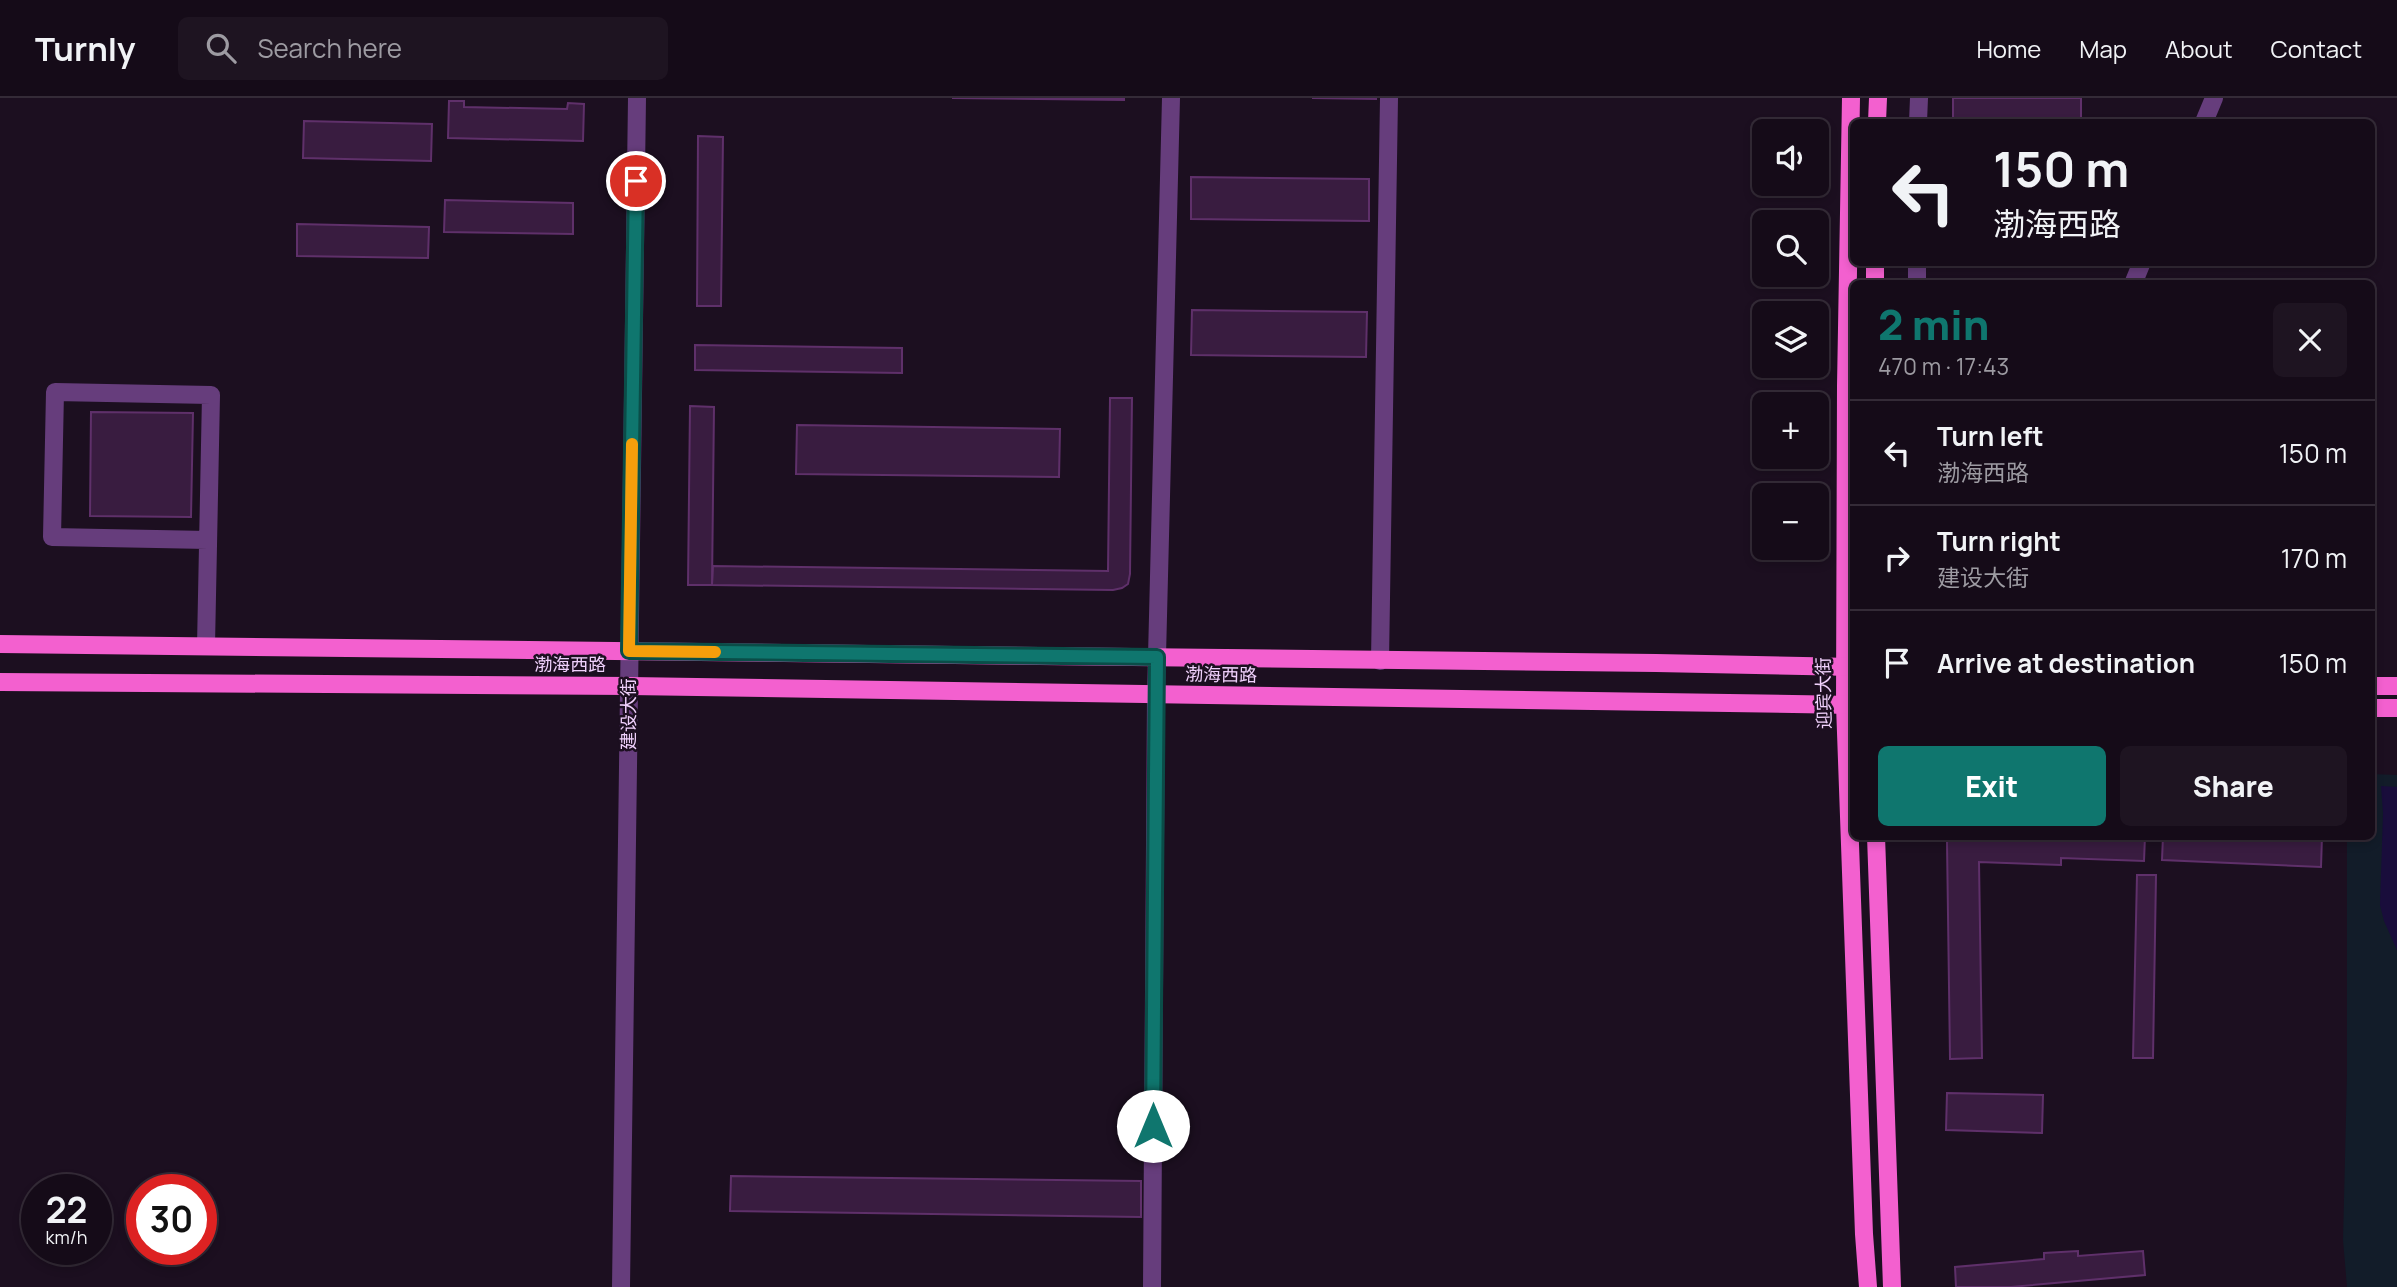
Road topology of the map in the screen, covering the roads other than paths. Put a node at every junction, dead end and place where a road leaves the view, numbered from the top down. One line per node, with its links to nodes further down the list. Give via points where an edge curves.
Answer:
1 (637, 98): 16 (street, 建设大街)
2 (1171, 98): 17 (street)
3 (1389, 98): 18 (street)
4 (1851, 98): 8 (main road, 迎宾大街)
5 (1878, 98): 9 (main road)
6 (1919, 98): 10 (street)
7 (2214, 98): 11 (street)
8 (1851, 119)
9 (1877, 119)
10 (1919, 119)
11 (2205, 119)
12 (1850, 382): 19 (main road, 迎宾大街)
13 (208, 540): 13 (street, via 52,537 55,392 211,396); 15 (street)
14 (0, 644): 15 (main road, 渤海西路)
15 (206, 646): 16 (main road, 渤海西路)
16 (629, 651): 17 (main road, 渤海西路); 23 (street, 建设大街)
17 (1157, 657): 18 (main road, 渤海西路); 24 (street)
18 (1380, 661): 19 (main road, 渤海西路)
19 (1849, 667): 25 (main road, 迎宾大街)
20 (0, 682): 23 (main road, 渤海西路)
21 (2375, 686): 22 (main road)
22 (2397, 686)
23 (630, 687): 24 (main road, 渤海西路); 31 (street, 建设大街)
24 (1156, 696): 25 (main road, 渤海西路); 32 (street)
25 (1849, 705): 28 (main road, 迎宾大街)
26 (2375, 708): 27 (main road)
27 (2397, 709)
28 (1850, 740)
29 (1853, 840): 33 (main road, 迎宾大街)
30 (1876, 840): 34 (main road)
31 (621, 1287)
32 (1152, 1287)
33 (1868, 1287)
34 (1892, 1287)

